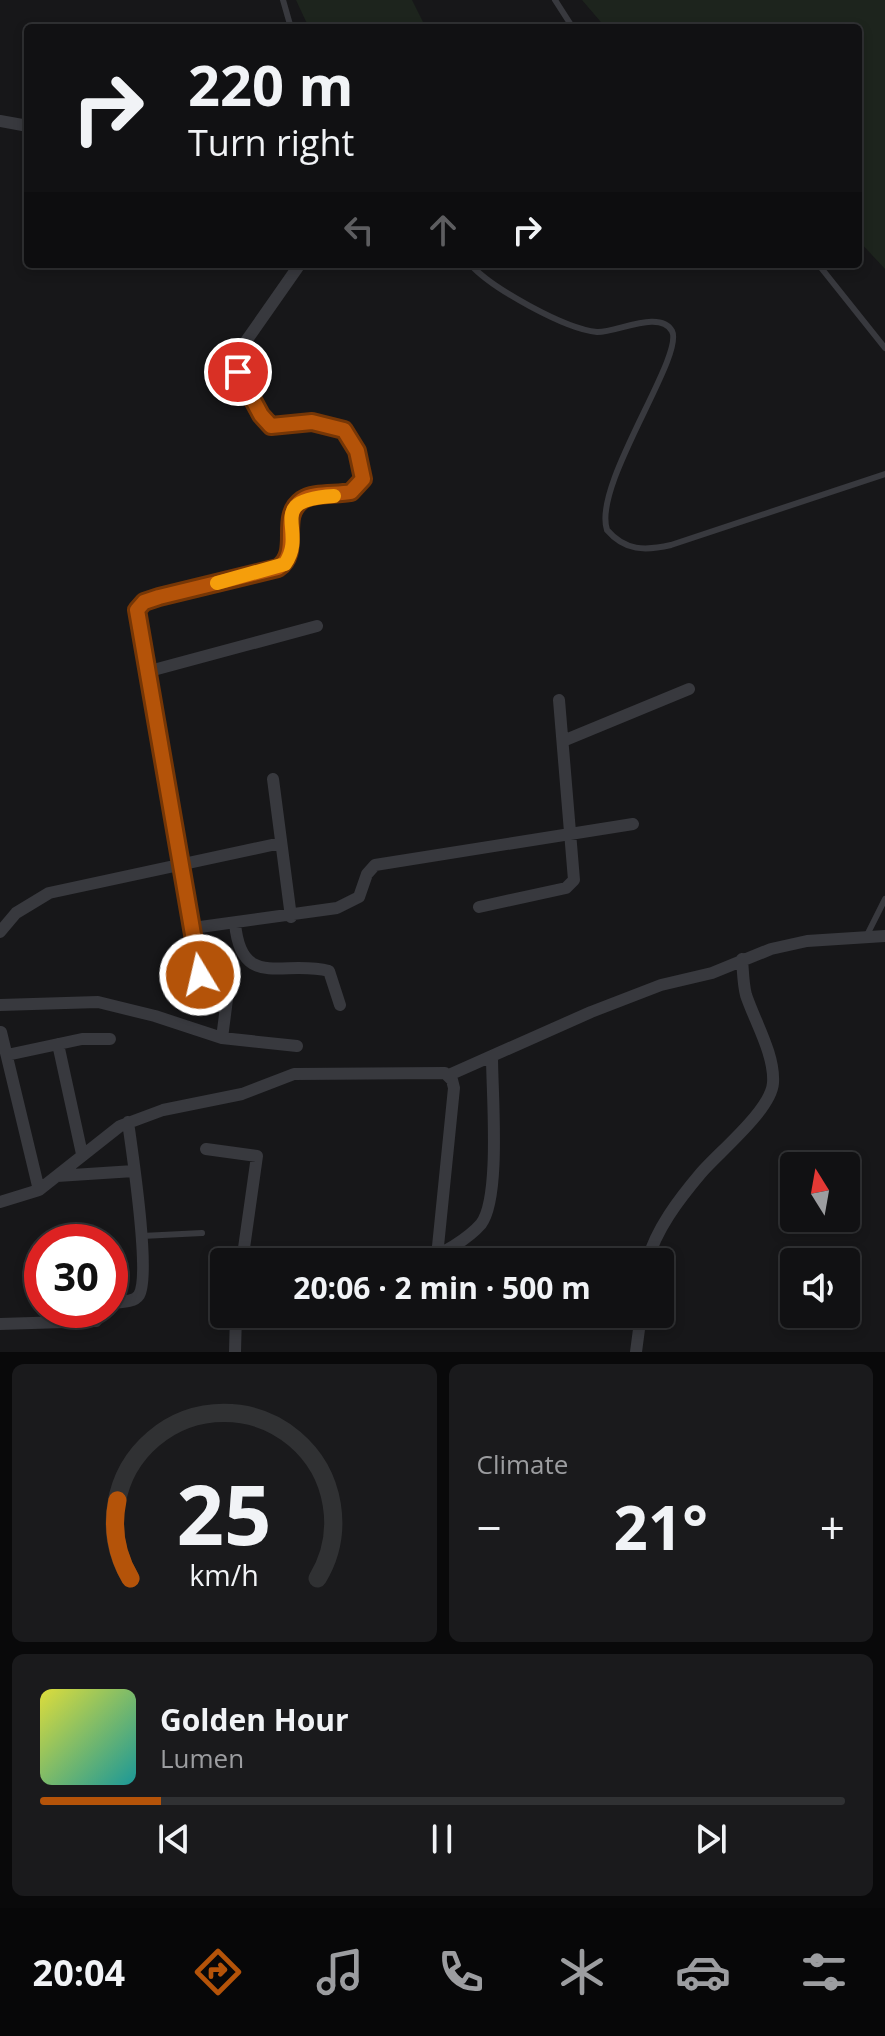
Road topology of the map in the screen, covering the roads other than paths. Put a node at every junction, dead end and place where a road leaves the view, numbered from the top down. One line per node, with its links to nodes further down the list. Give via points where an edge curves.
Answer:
1 (283, 0): 3 (lane)
2 (555, 0): 4 (lane)
3 (290, 24)
4 (570, 24)
5 (0, 121): 6 (street)
6 (24, 125)
7 (297, 268): 13 (street, via 237,354 238,372 271,426 312,422 344,430 357,451 362,483 351,492 299,503 291,521 290,554 278,568 140,605 136,614)
8 (474, 268): 11 (lane, via 536,308 585,330 602,332 653,321 672,331 673,345 605,513 607,530 619,542 640,549 671,545)
9 (821, 268): 10 (lane)
10 (885, 348)
11 (885, 474)
12 (317, 626): 13 (street)
13 (146, 672): 21 (street)
14 (689, 689): 16 (street)
15 (559, 700): 16 (street)
16 (563, 741): 19 (street)
17 (273, 779): 20 (street)
18 (633, 824): 19 (street)
19 (571, 833): 23 (street, via 572,884); 26 (street, via 375,865 359,897 337,908)
20 (281, 843): 21 (street); 26 (street)
21 (182, 864): 25 (street, via 49,893); 28 (street)
22 (885, 899): 30 (lane)
23 (479, 907)
24 (0, 910): 25 (street)
25 (16, 913): 29 (street)
26 (291, 917): 27 (street)
27 (235, 923): 28 (street); 36 (street, via 238,949 246,960 264,967 329,971)
28 (193, 928): 33 (street)
29 (0, 932)
30 (867, 935): 31 (street); 32 (street, via 807,941)
31 (885, 936)
32 (742, 959): 43 (street, via 591,1012); 57 (street, via 745,991 772,1070 772,1090 700,1174)
33 (200, 975)
34 (230, 976): 38 (street)
35 (0, 1005): 38 (street, via 98,1002)
36 (340, 1005)
37 (1, 1032): 42 (street)
38 (222, 1038): 41 (street)
39 (110, 1039): 40 (street)
40 (58, 1044): 42 (street); 47 (street)
41 (297, 1046)
42 (7, 1055): 50 (street)
43 (492, 1057): 44 (street); 56 (street, via 493,1181 488,1212 480,1226)
44 (449, 1075): 45 (street, via 294,1074 242,1094); 55 (street, via 454,1088)
45 (128, 1122): 47 (street); 48 (street)
46 (206, 1149): 54 (street, via 257,1156)
47 (82, 1154): 49 (street)
48 (134, 1171): 49 (street); 53 (street)
49 (57, 1176): 50 (street)
50 (39, 1190): 51 (street)
51 (0, 1202)
52 (202, 1233): 53 (lane)
53 (140, 1236): 58 (street, via 139,1295)
54 (244, 1248)
55 (438, 1248)
56 (448, 1248)
57 (652, 1248)
58 (128, 1301)
59 (24, 1323): 60 (street)
60 (0, 1324)
61 (236, 1328): 63 (street)
62 (639, 1328): 64 (street)
63 (235, 1352)
64 (636, 1352)

